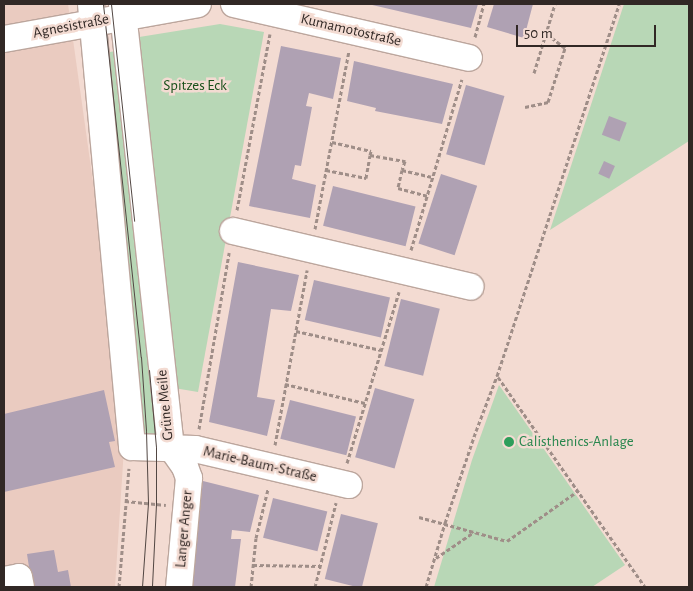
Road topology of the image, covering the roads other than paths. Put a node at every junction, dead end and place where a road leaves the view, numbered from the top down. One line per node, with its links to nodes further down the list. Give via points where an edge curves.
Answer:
1 (198, 4): 3 (street, Agnesistraße)
2 (234, 4): 6 (street, Kumamotostraße)
3 (122, 10): 4 (street, Agnesistraße); 9 (street, Grüne Meile)
4 (92, 13): 5 (street, Agnesistraße); 9 (street, Grüne Meile, via 132,447)
5 (4, 39)
6 (469, 58)
7 (233, 231): 8 (street)
8 (470, 287)
9 (171, 447): 10 (street, Marie-Baum-Straße, via 195,449); 13 (street, Langer Anger, via 189,478)
10 (345, 485)
11 (4, 580): 12 (street, via 18,577)
12 (21, 587)
13 (179, 587)

